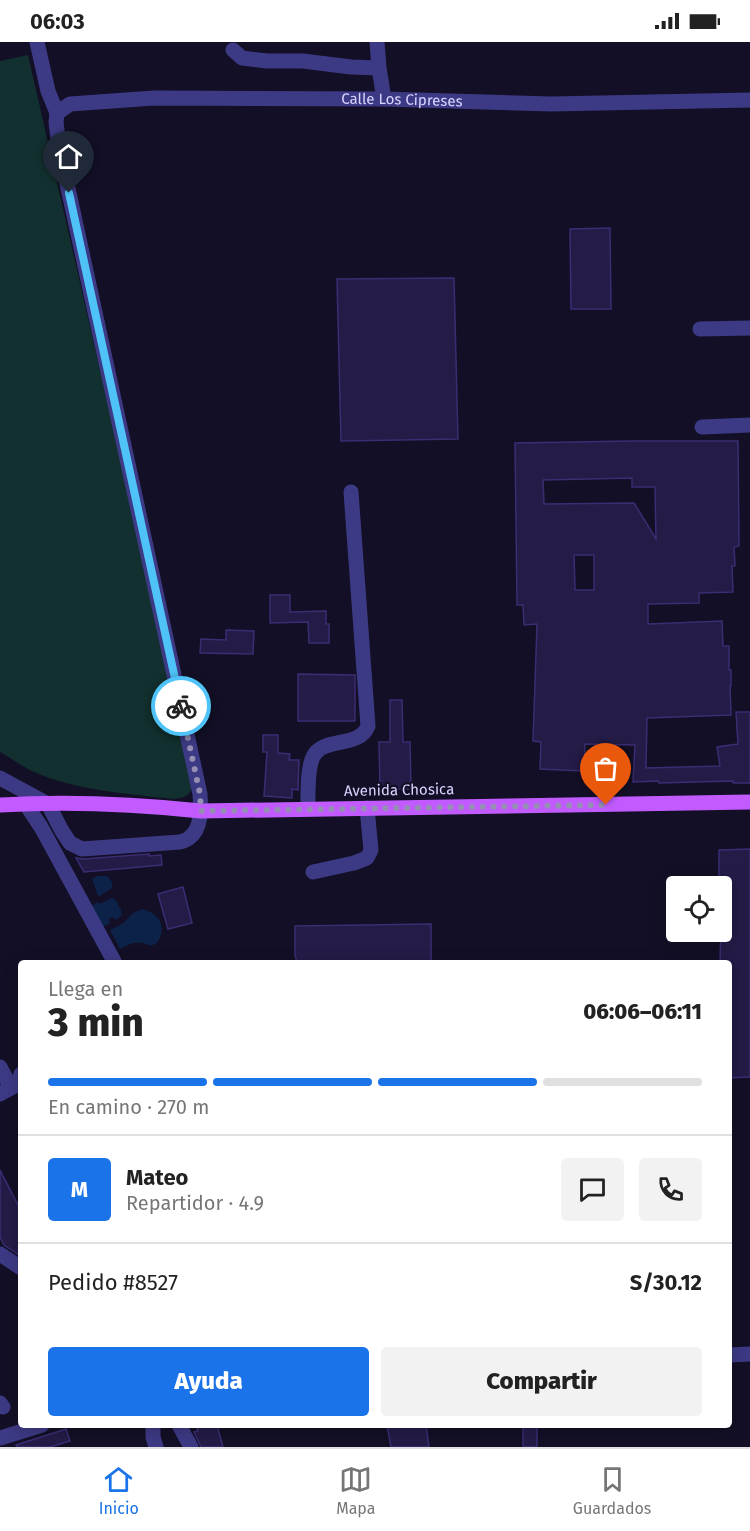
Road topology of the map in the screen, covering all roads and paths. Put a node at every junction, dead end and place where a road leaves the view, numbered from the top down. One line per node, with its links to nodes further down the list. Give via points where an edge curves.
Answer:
1 (37, 42): 7 (street)
2 (377, 42): 4 (street)
3 (233, 50): 4 (street, via 242,58)
4 (379, 68): 5 (street)
5 (384, 99): 6 (street, Calle Los Cipreses, via 551,104); 7 (street, Calle Los Cipreses, via 154,98 70,104)
6 (750, 100)
7 (57, 113): 20 (street, via 58,147)
8 (750, 328): 9 (street)
9 (700, 329)
10 (750, 425): 11 (street)
11 (702, 427)
12 (351, 492): 19 (street, via 368,726 358,738 322,748 313,757)
13 (0, 778): 16 (street, Avenida Chosica)
14 (750, 802): 18 (main road, Avenida Chosica)
15 (25, 803): 16 (main road, Avenida Chosica); 17 (main road, Avenida Chosica); 22 (street)
16 (48, 804): 20 (main road, Avenida Chosica, via 143,805); 20 (street, via 70,843 82,849 180,842 191,837)
17 (0, 805)
18 (367, 808): 19 (main road, Avenida Chosica); 21 (street, via 371,850 366,858)
19 (308, 809): 20 (main road, Avenida Chosica)
20 (201, 811)
21 (313, 872)
22 (113, 960)
23 (0, 1067): 24 (street)
24 (5, 1091)
25 (0, 1254): 26 (street)
26 (18, 1266)
27 (750, 1354): 28 (street)
28 (732, 1355)
29 (32, 1428): 32 (street)
30 (153, 1428): 33 (street)
31 (181, 1428): 34 (street)
32 (0, 1438)
33 (156, 1447)
34 (191, 1447)

